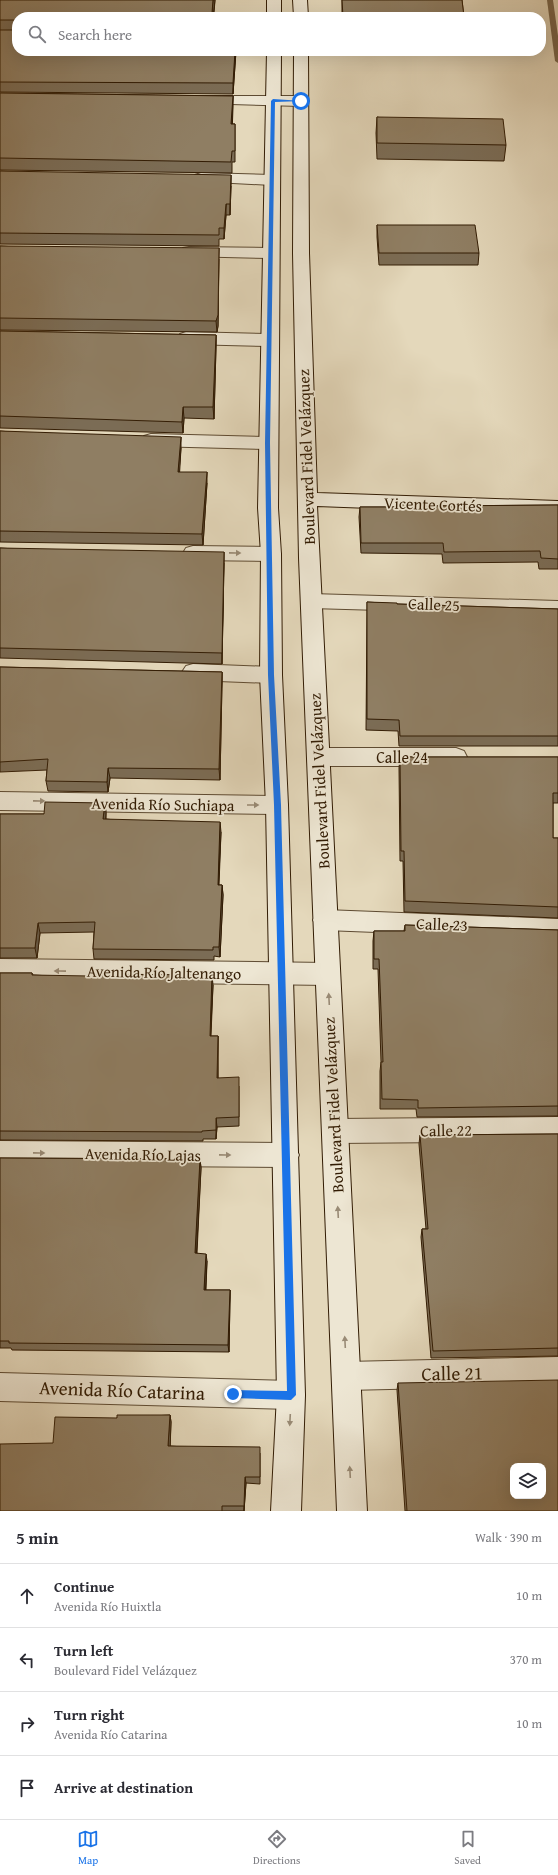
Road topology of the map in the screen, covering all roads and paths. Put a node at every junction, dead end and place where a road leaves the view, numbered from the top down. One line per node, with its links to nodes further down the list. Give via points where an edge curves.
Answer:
1 (274, 0): 3 (main road)
2 (300, 0): 4 (main road)
3 (274, 12)
4 (300, 12)
5 (274, 56): 8 (main road)
6 (301, 56): 9 (main road, Boulevard Fidel Velázquez)
7 (187, 100): 8 (main road)
8 (273, 101): 9 (main road); 11 (main road)
9 (301, 101): 18 (main road, Boulevard Fidel Velázquez, via 301,261)
10 (186, 178): 11 (main road)
11 (272, 180): 13 (main road)
12 (173, 252): 13 (main road)
13 (270, 253): 15 (main road)
14 (171, 338): 15 (main road)
15 (269, 340): 17 (main road)
16 (134, 440): 17 (main road)
17 (268, 443): 21 (main road)
18 (309, 499): 19 (main road, Vicente Cortés); 22 (main road, Boulevard Fidel Velázquez)
19 (558, 508)
20 (172, 552): 21 (main road, one-way to 21)
21 (271, 554): 25 (main road)
22 (311, 601): 23 (main road, Calle 25); 26 (main road, Boulevard Fidel Velázquez)
23 (558, 608)
24 (172, 672): 25 (main road)
25 (271, 675): 29 (main road)
26 (318, 756): 27 (main road, Calle 24); 30 (main road, Boulevard Fidel Velázquez)
27 (473, 757)
28 (0, 801): 29 (main road, Avenida Río Suchiapa, one-way to 29)
29 (277, 805): 33 (main road)
30 (325, 920): 31 (main road, Calle 23); 34 (main road, Boulevard Fidel Velázquez)
31 (558, 929)
32 (0, 970): 33 (main road, Avenida Río Jaltenango, one-way to 32)
33 (280, 974): 34 (main road, Avenida Río Jaltenango); 38 (main road)
34 (328, 974): 36 (main road, Boulevard Fidel Velázquez, one-way to 34)
35 (558, 1128): 36 (main road, Calle 22)
36 (334, 1131): 40 (main road, Boulevard Fidel Velázquez, one-way to 36)
37 (0, 1153): 38 (main road, Avenida Río Lajas, one-way to 38)
38 (286, 1156): 42 (main road)
39 (558, 1371): 40 (main road, Calle 21)
40 (346, 1376): 44 (main road, Boulevard Fidel Velázquez, one-way to 40)
41 (0, 1387): 42 (main road, Avenida Río Catarina)
42 (291, 1395): 43 (main road, one-way to 43)
43 (286, 1511)
44 (352, 1511)

